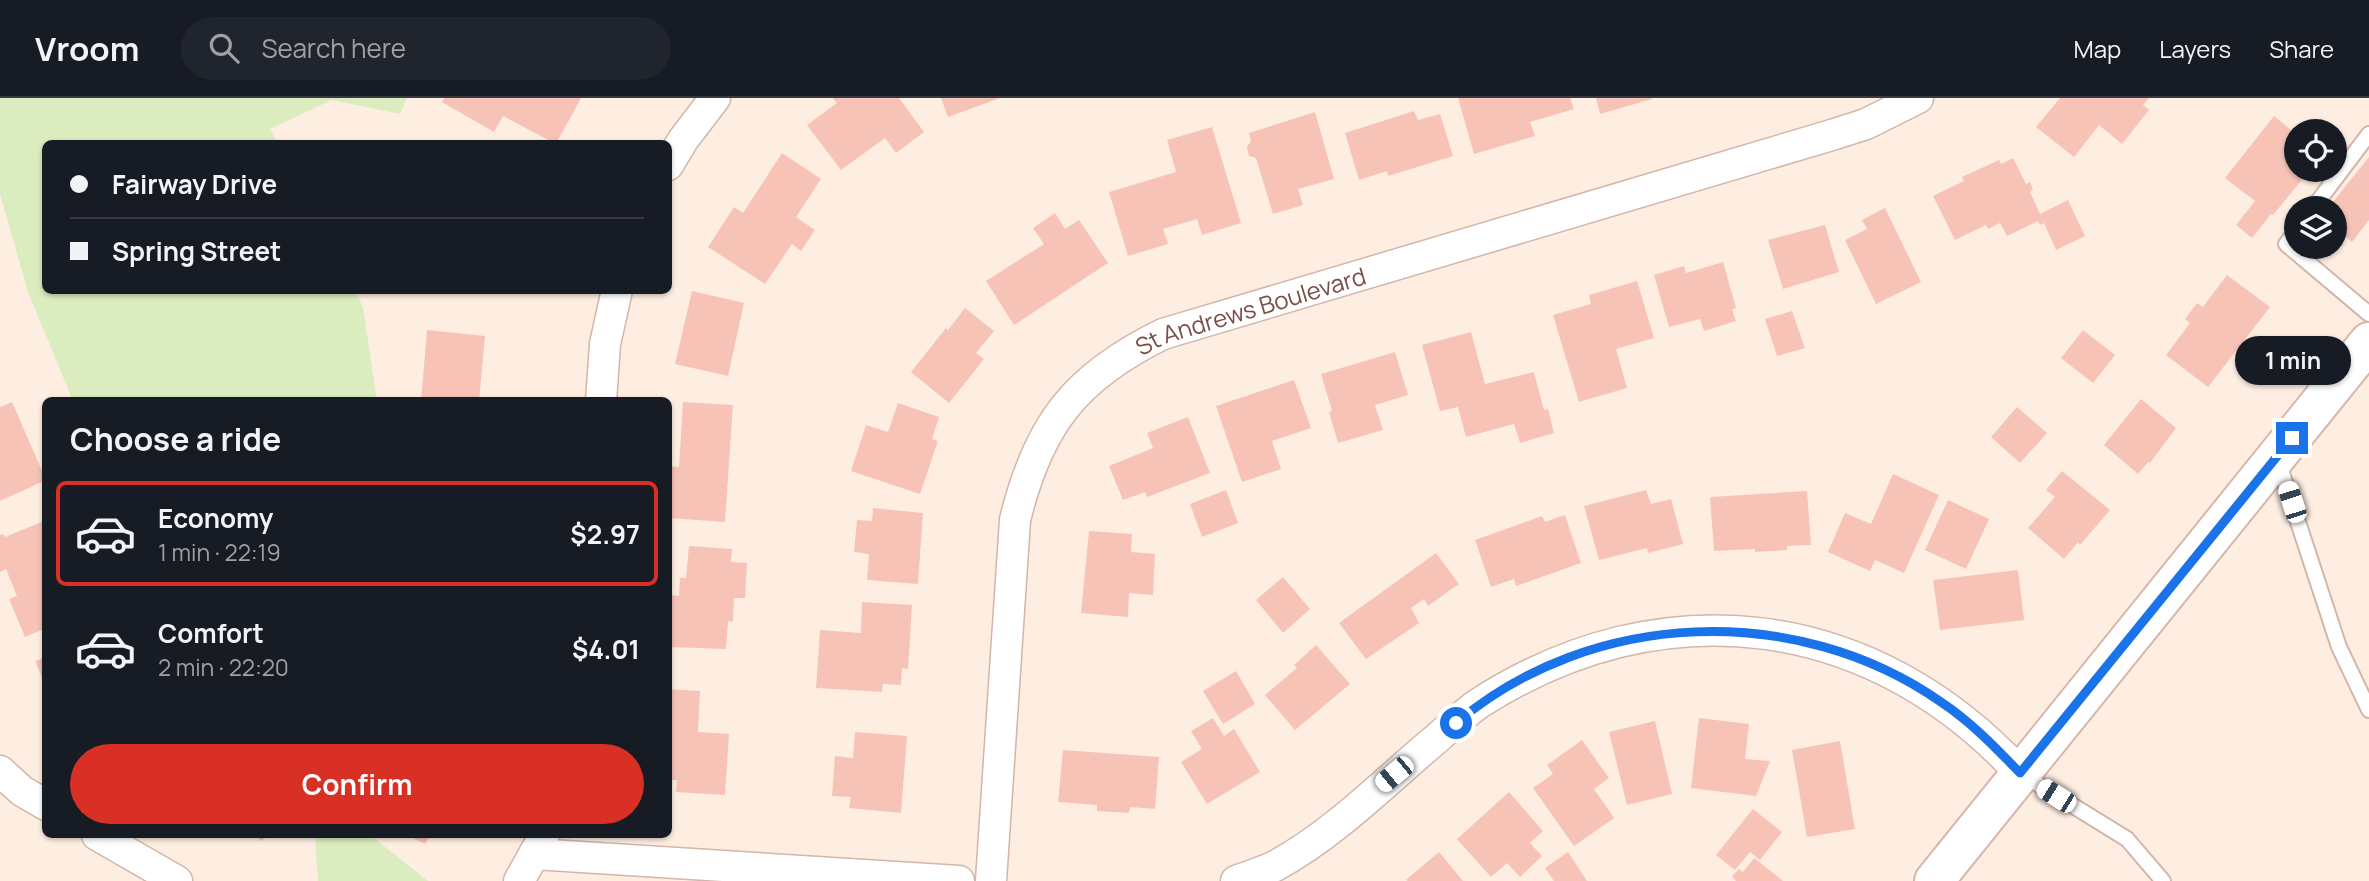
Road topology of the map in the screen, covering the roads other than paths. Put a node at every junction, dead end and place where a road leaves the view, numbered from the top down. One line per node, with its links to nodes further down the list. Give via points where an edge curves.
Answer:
1 (715, 98): 4 (street)
2 (1918, 98): 21 (street, St Andrews Boulevard, via 1835,134 1163,334 1126,352 1093,377 1064,407 1041,442 1024,480 1015,520)
3 (2369, 134): 5 (lane)
4 (672, 158)
5 (2322, 196)
6 (2304, 259): 8 (lane)
7 (616, 294): 10 (street, via 605,344)
8 (2369, 314)
9 (2369, 342): 11 (main road)
10 (601, 397)
11 (2277, 457): 12 (lane, via 2339,647); 14 (main road)
12 (2369, 710)
13 (0, 771): 15 (street)
14 (2020, 773): 22 (street, via 1941,702 1847,654 1743,632 1649,636 1570,656 1476,706 1312,843 1274,866); 23 (main road); 24 (lane, via 2127,839)
15 (42, 803)
16 (102, 838): 18 (street)
17 (540, 844): 19 (street); 20 (street)
18 (177, 881)
19 (519, 881)
20 (959, 881)
21 (991, 881)
22 (1236, 881)
23 (1934, 881)
24 (2163, 881)

